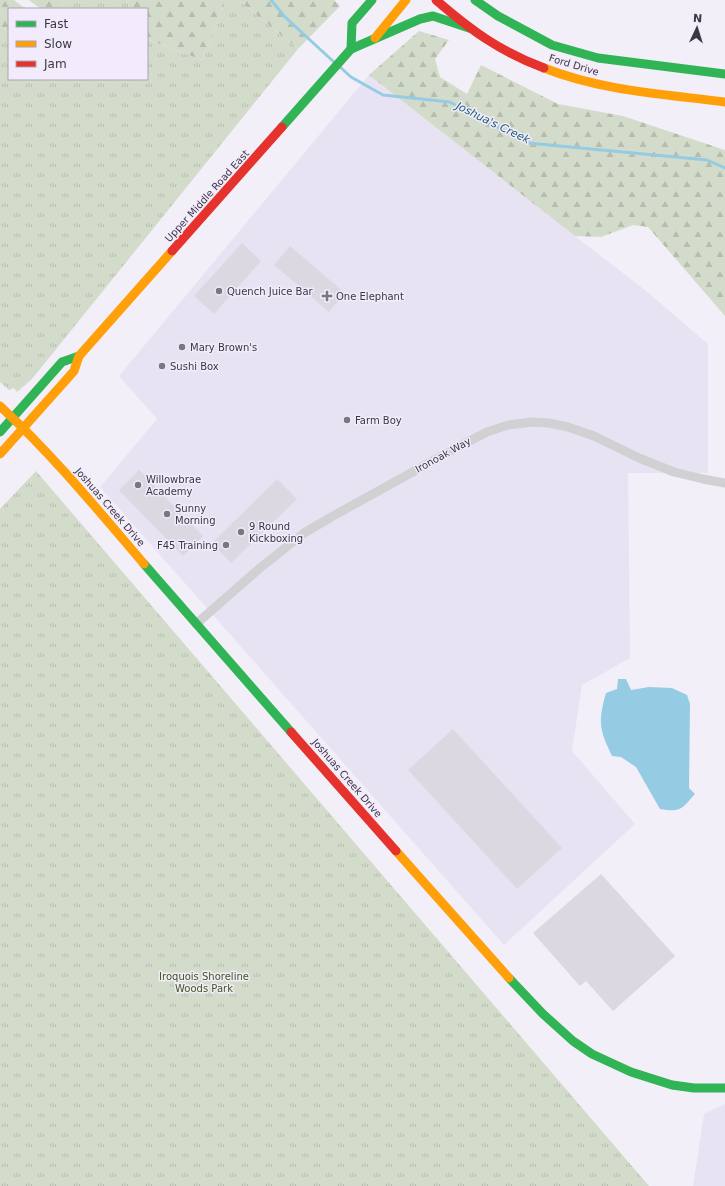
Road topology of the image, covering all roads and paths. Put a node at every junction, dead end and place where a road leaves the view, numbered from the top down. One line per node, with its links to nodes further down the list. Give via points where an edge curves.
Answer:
1 (372, 0): 7 (main road, via 352,24)
2 (406, 0): 6 (main road, Upper Middle Road East)
3 (436, 0): 5 (main road, Ford Drive)
4 (475, 0): 8 (main road, Ford Drive, via 498,16 552,45 598,58)
5 (469, 28): 6 (main road, via 433,16 420,19); 9 (main road, Ford Drive, via 518,57 553,72 587,82 633,91)
6 (373, 40): 7 (main road, Upper Middle Road East)
7 (349, 52): 10 (main road, Upper Middle Road East)
8 (725, 74)
9 (725, 102)
10 (79, 356): 12 (main road, Upper Middle Road East, via 62,362); 13 (main road, Upper Middle Road East, via 74,371)
11 (0, 406): 12 (main road, Joshuas Creek Drive)
12 (13, 417): 13 (main road, Joshuas Creek Drive); 14 (main road, Upper Middle Road East)
13 (24, 428): 15 (main road, Upper Middle Road East); 17 (main road, Joshuas Creek Drive)
14 (0, 432)
15 (0, 454)
16 (725, 483): 17 (street, Ironoak Way, via 674,472 568,427 532,422 508,425 487,432 458,447 304,533)
17 (196, 624): 18 (main road, Joshuas Creek Drive, via 487,954 573,1041 592,1054 638,1074 672,1085)
18 (725, 1088)

